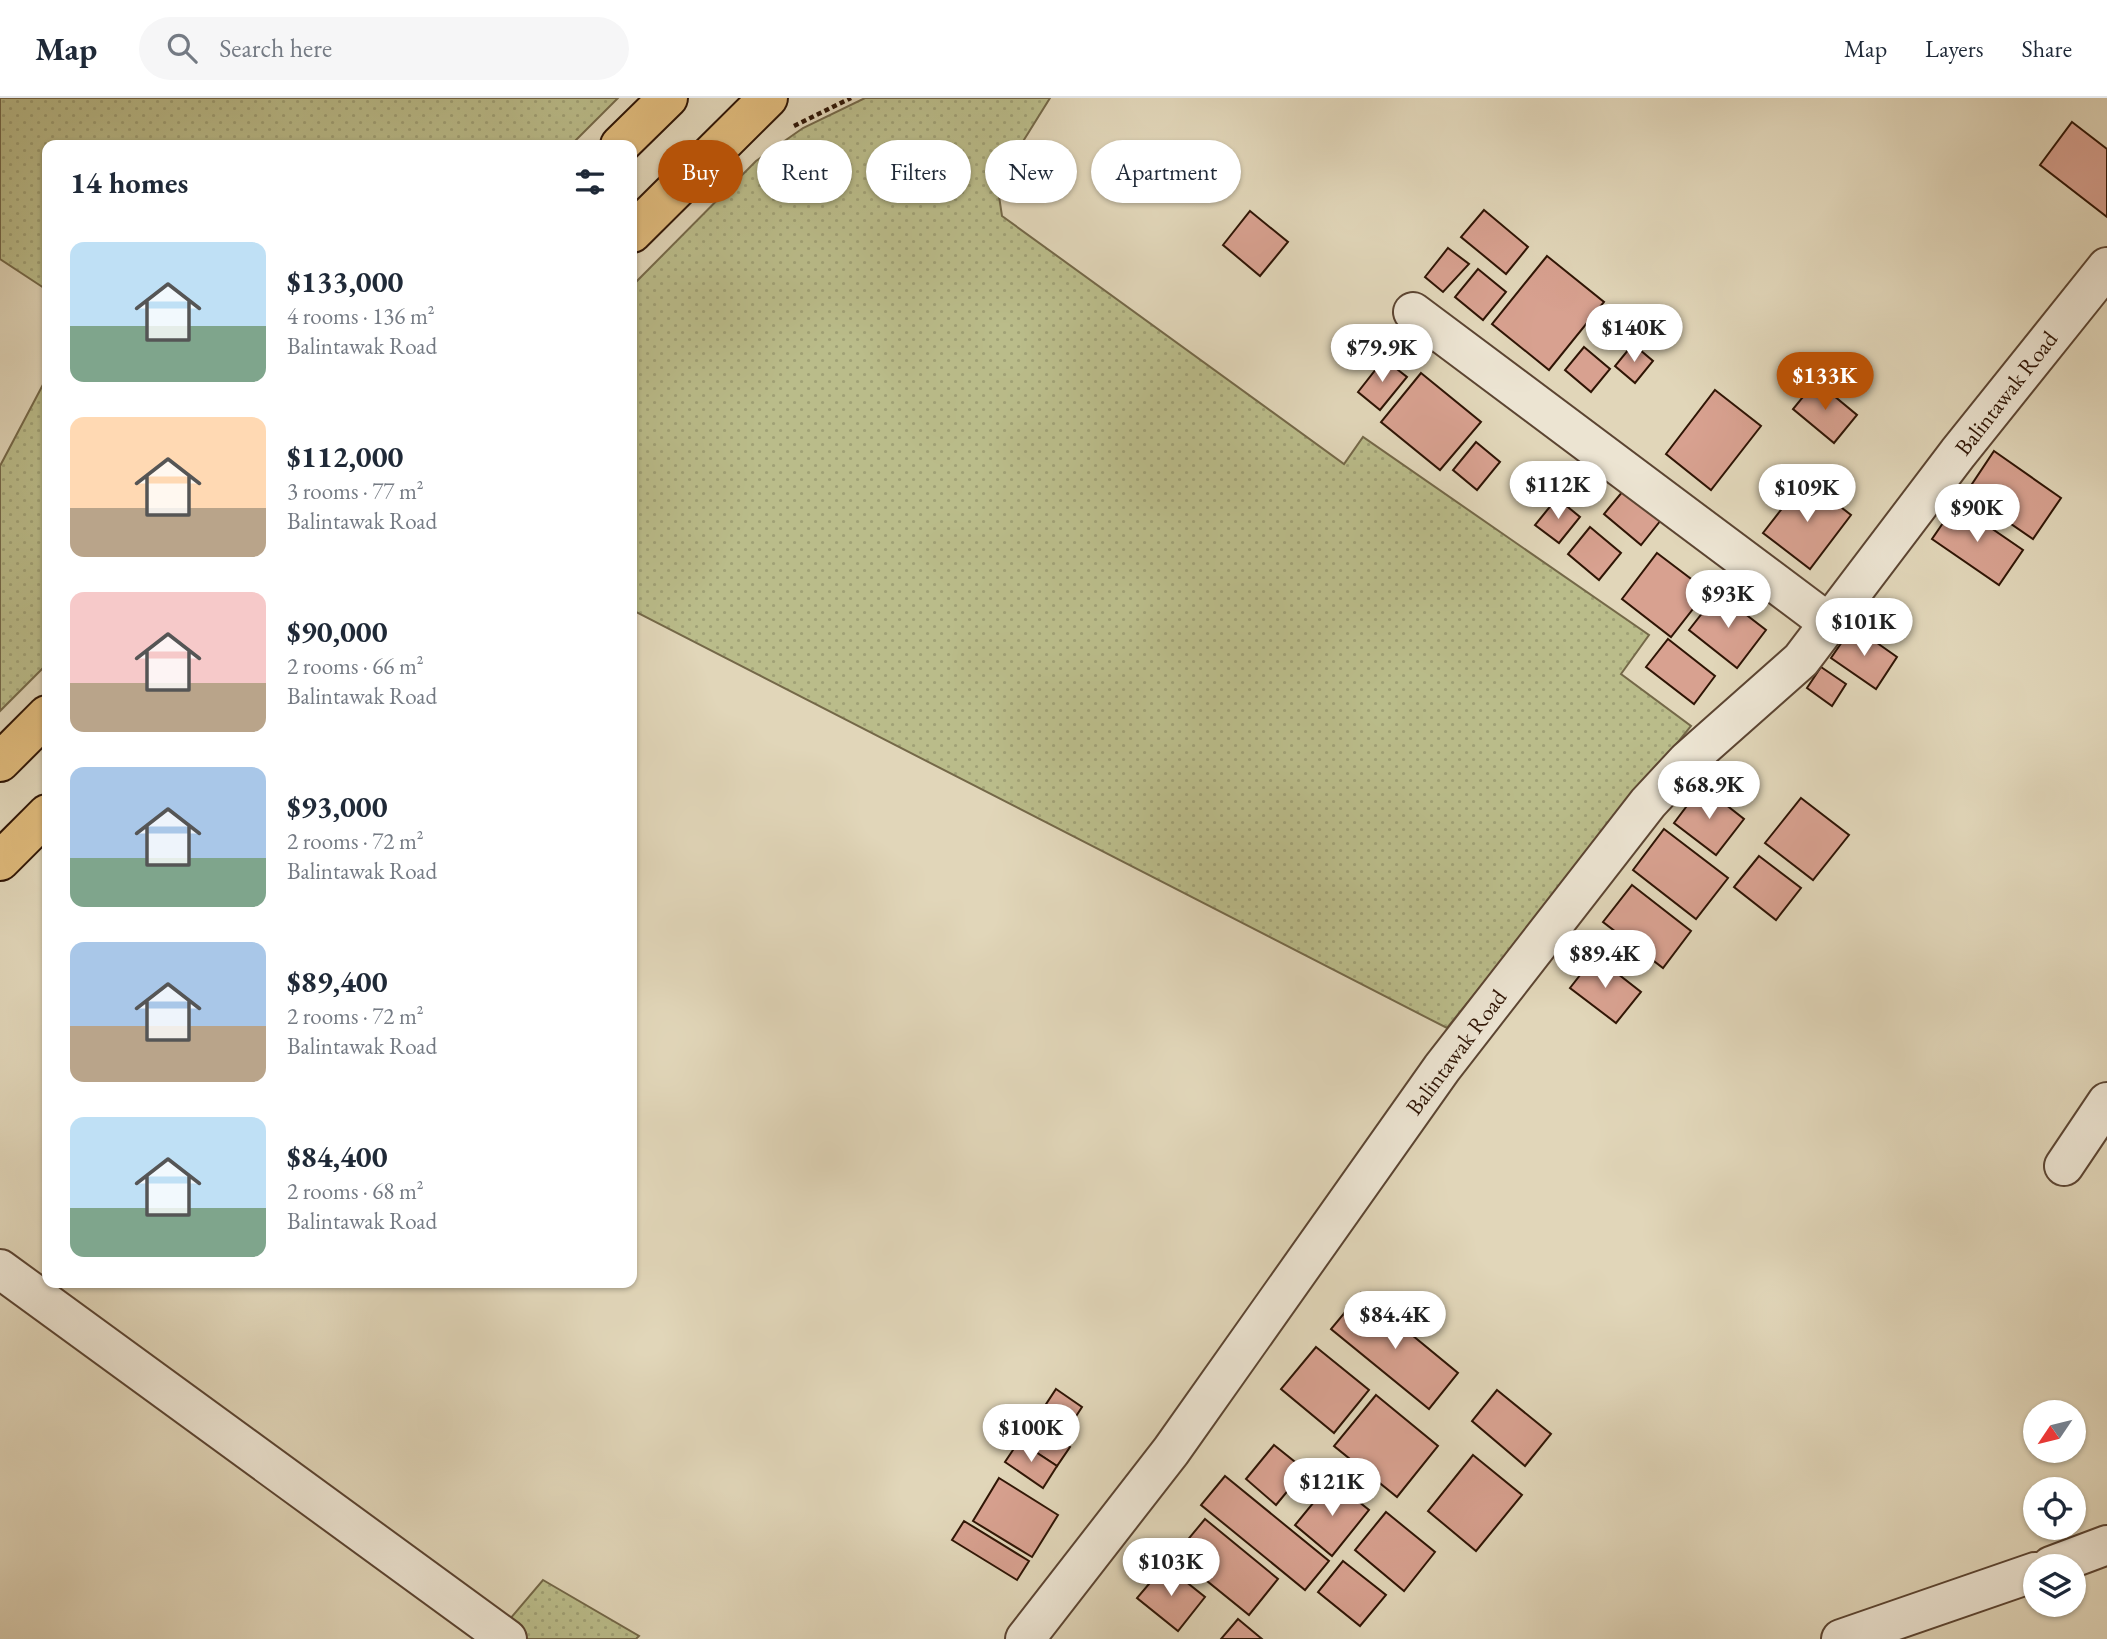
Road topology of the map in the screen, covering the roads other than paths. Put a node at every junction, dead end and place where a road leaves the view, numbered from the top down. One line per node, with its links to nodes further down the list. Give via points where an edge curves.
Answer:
1 (668, 98): 3 (highway)
2 (775, 115): 4 (highway)
3 (625, 140)
4 (637, 229)
5 (2107, 267): 7 (street, Balintawak Road, via 1958,453)
6 (1413, 312): 7 (street)
7 (1830, 624): 19 (street, Balintawak Road, via 1801,660 1687,761 1648,803 1442,1068 1171,1451)
8 (42, 720): 9 (highway)
9 (0, 762)
10 (42, 819): 11 (highway)
11 (0, 861)
12 (2107, 1102): 13 (street)
13 (2064, 1166)
14 (0, 1269): 18 (street)
15 (2107, 1545): 16 (street)
16 (2083, 1554)
17 (2023, 1576): 20 (street)
18 (507, 1639)
19 (1026, 1639)
20 (1841, 1639)

